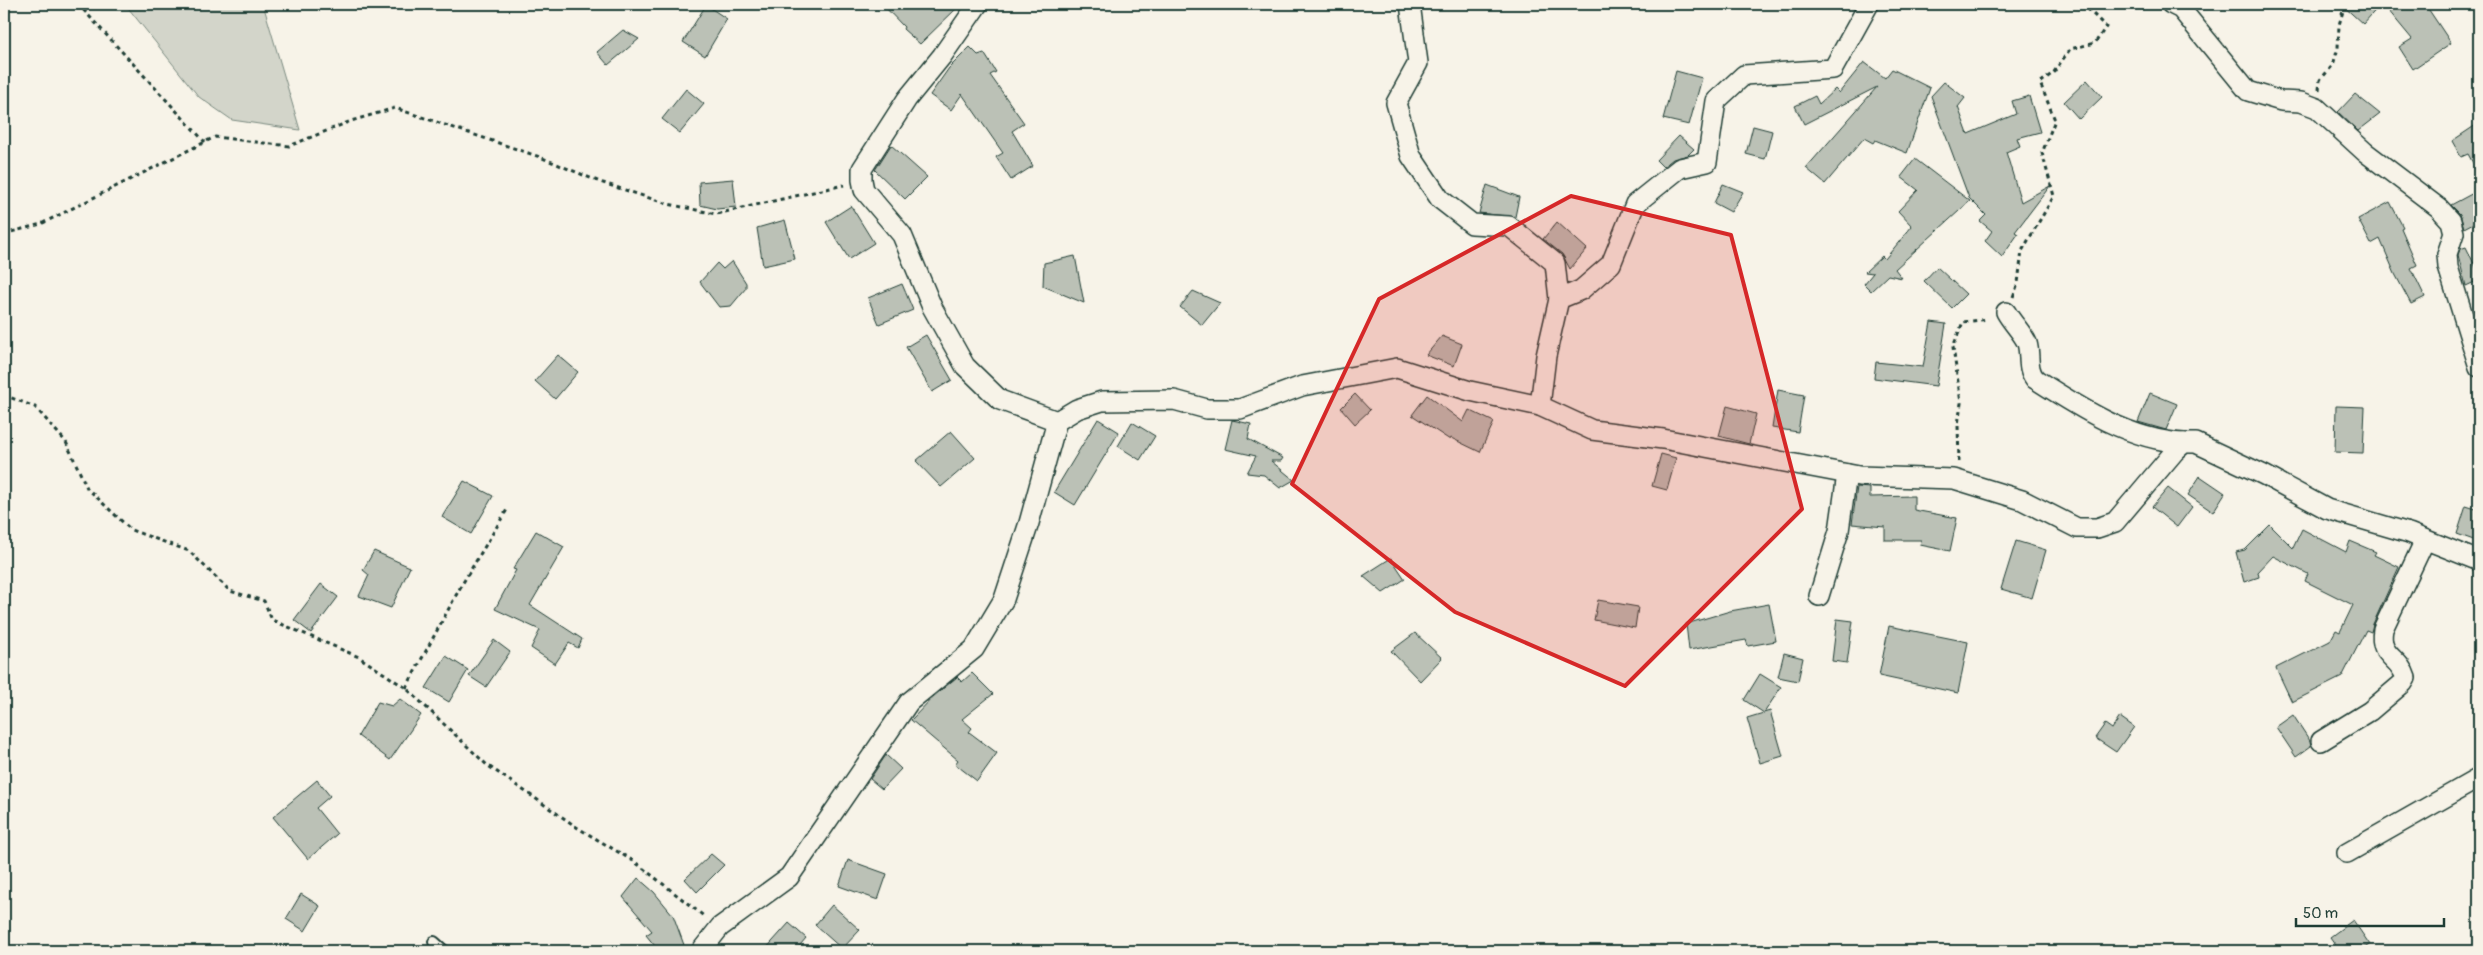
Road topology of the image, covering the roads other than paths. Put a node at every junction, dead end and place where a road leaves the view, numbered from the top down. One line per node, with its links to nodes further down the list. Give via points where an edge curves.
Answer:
1 (978, 4): 9 (street, via 907,100 862,169 862,180 864,190 902,235 932,308 965,366 1000,400)
2 (1410, 4): 5 (street, via 1418,63 1396,103 1411,156 1440,199 1472,224 1509,226 1555,263)
3 (1869, 4): 5 (street, via 1833,69 1744,75 1716,101 1707,162 1680,168 1635,204 1611,264 1581,290)
4 (2172, 4): 7 (street, via 2181,10 2248,91 2317,108 2365,152 2439,208 2451,221 2454,233 2447,254 2448,266)
5 (1559, 299): 8 (street, via 1546,356)
6 (2006, 312): 10 (street, via 2027,344 2030,372 2035,379 2082,409 2134,432)
7 (2479, 367)
8 (1540, 406): 9 (street, via 1470,391 1397,368 1302,386 1240,408 1207,409 1174,400 1102,401 1077,409); 11 (street, via 1592,430 1663,439)
9 (1057, 421): 20 (street, via 1004,598 974,649 909,702 789,877 720,927)
10 (2184, 443): 11 (street, via 2115,522 2097,528 2077,528 2022,500 1954,479); 12 (street, via 2196,443 2327,509)
11 (1847, 474): 14 (street, via 1839,531)
12 (2425, 540): 13 (street); 15 (street, via 2383,629 2381,641 2383,649 2403,668 2406,678 2370,711)
13 (2479, 561)
14 (1819, 596)
15 (2321, 741)
16 (2479, 778): 17 (street)
17 (2347, 853)
18 (434, 942): 19 (lane)
19 (444, 951)
20 (703, 951)

